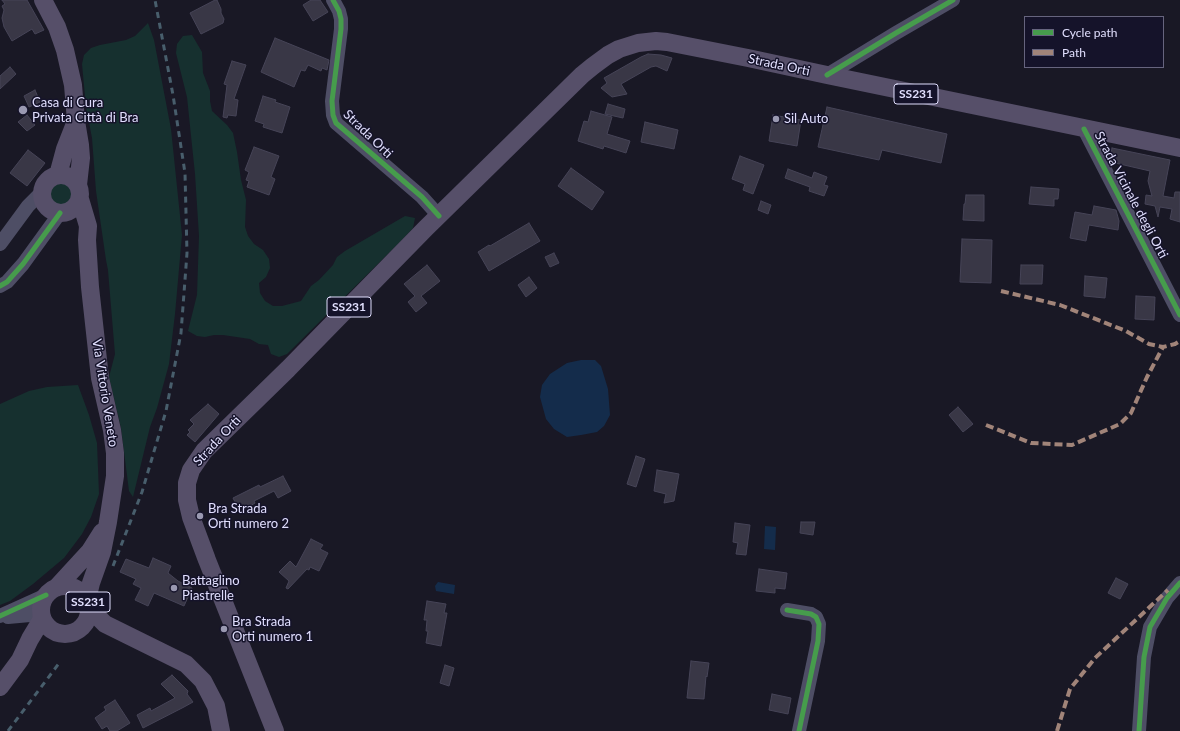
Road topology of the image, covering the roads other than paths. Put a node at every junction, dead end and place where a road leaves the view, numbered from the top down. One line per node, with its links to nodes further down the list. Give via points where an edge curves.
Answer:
1 (43, 0): 5 (main road, via 65,50 73,85)
2 (333, 0): 12 (street, Strada Orti, via 341,19 332,101 336,123 422,197)
3 (953, 0): 4 (street)
4 (827, 75): 6 (main road, Strada Orti / SS231); 12 (main road, Strada Orti / SS231, via 667,42 628,46 608,55 588,70)
5 (76, 121): 8 (main road); 10 (main road, via 81,158)
6 (1084, 129): 7 (main road, Strada Orti / SS231); 16 (street, Strada Vicinale degli Orti)
7 (1180, 148)
8 (58, 175): 9 (main road, via 48,181); 10 (main road, via 75,180)
9 (42, 192): 11 (main road, via 44,204 54,212); 14 (street, via 28,206)
10 (79, 192): 11 (main road, via 75,208); 13 (main road, Via Vittorio Veneto, via 88,226)
11 (63, 213): 13 (main road, Via Vittorio Veneto, via 78,222); 15 (street, via 23,264)
12 (439, 216): 31 (main road, Strada Orti / SS231, via 204,451 191,470 187,483 187,500 191,517)
13 (87, 240): 17 (main road, Via Vittorio Veneto, via 100,378 115,453 115,476)
14 (0, 244)
15 (0, 286)
16 (1180, 315)
17 (108, 522): 19 (main road, Via Vittorio Veneto, via 90,551); 20 (main road, Via Vittorio Veneto)
18 (1180, 583): 33 (street, via 1150,627 1144,657)
19 (51, 591): 20 (main road, SS231, via 63,586 78,589); 22 (main road, SS231, via 42,604); 23 (street)
20 (89, 604): 24 (main road, SS231, via 89,616); 26 (main road, SS231, via 105,624)
21 (787, 610): 32 (street, via 811,614 816,617 819,624 818,641)
22 (42, 616): 23 (street); 25 (main road, via 46,626); 27 (main road, SS231)
23 (3, 617): 27 (street, via 22,624 27,629)
24 (81, 630): 25 (main road, SS231, via 74,634); 26 (main road, SS231)
25 (57, 634): 28 (main road, SS231, via 39,643)
26 (128, 636): 30 (main road, SS231, via 186,664 203,682 216,706)
27 (30, 639): 28 (main road, SS231)
28 (20, 660): 29 (main road, SS231)
29 (0, 687)
30 (222, 731)
31 (275, 731)
32 (799, 731)
33 (1139, 731)

